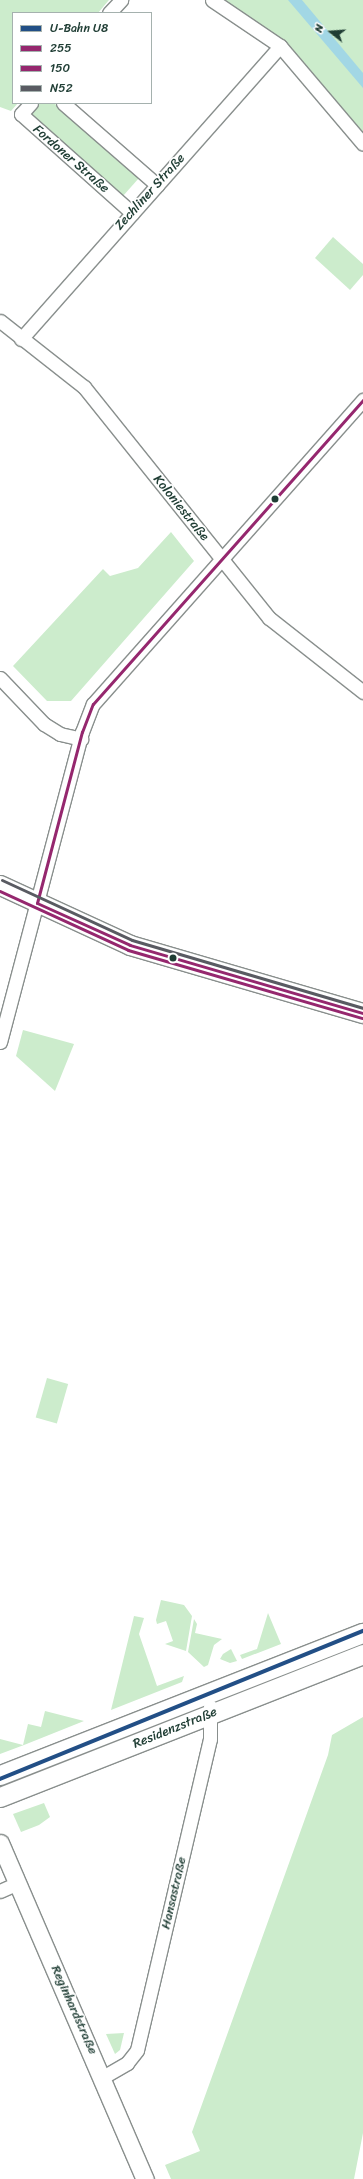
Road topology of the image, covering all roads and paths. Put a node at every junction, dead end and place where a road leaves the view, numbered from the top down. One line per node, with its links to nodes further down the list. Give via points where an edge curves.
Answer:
1 (121, 0): 3 (street)
2 (212, 0): 4 (street)
3 (111, 12)
4 (280, 46): 7 (street); 8 (street, Zechliner Straße)
5 (30, 104): 9 (street, Fordoner Straße, via 21,114)
6 (64, 104): 8 (street)
7 (363, 144)
8 (157, 185): 9 (street, Zechliner Straße)
9 (132, 213): 11 (street, Zechliner Straße)
10 (0, 321): 11 (street, Koloniestraße)
11 (21, 339): 13 (street, Koloniestraße, via 84,387)
12 (363, 400): 13 (street)
13 (222, 559): 15 (street, Koloniestraße, via 269,618); 16 (street, via 93,704)
14 (0, 678): 16 (street, via 44,724 60,734)
15 (363, 692)
16 (80, 739): 18 (street)
17 (0, 885): 18 (main road)
18 (37, 903): 19 (main road, via 130,945); 20 (street)
19 (363, 1013)
20 (0, 1042)
21 (363, 1633): 23 (main road, Residenzstraße)
22 (356, 1657): 24 (main road, Residenzstraße)
23 (209, 1693): 24 (street, Hansastraße); 25 (main road, Residenzstraße)
24 (210, 1714): 26 (main road, Residenzstraße); 30 (street, Hansastraße, via 210,1739 137,2050 127,2063)
25 (0, 1775)
26 (0, 1798)
27 (0, 1843): 28 (street, Reginhardstraße)
28 (18, 1883): 29 (street); 30 (street, Reginhardstraße)
29 (0, 1891)
30 (103, 2077): 31 (street, Reginhardstraße)
31 (145, 2179)

